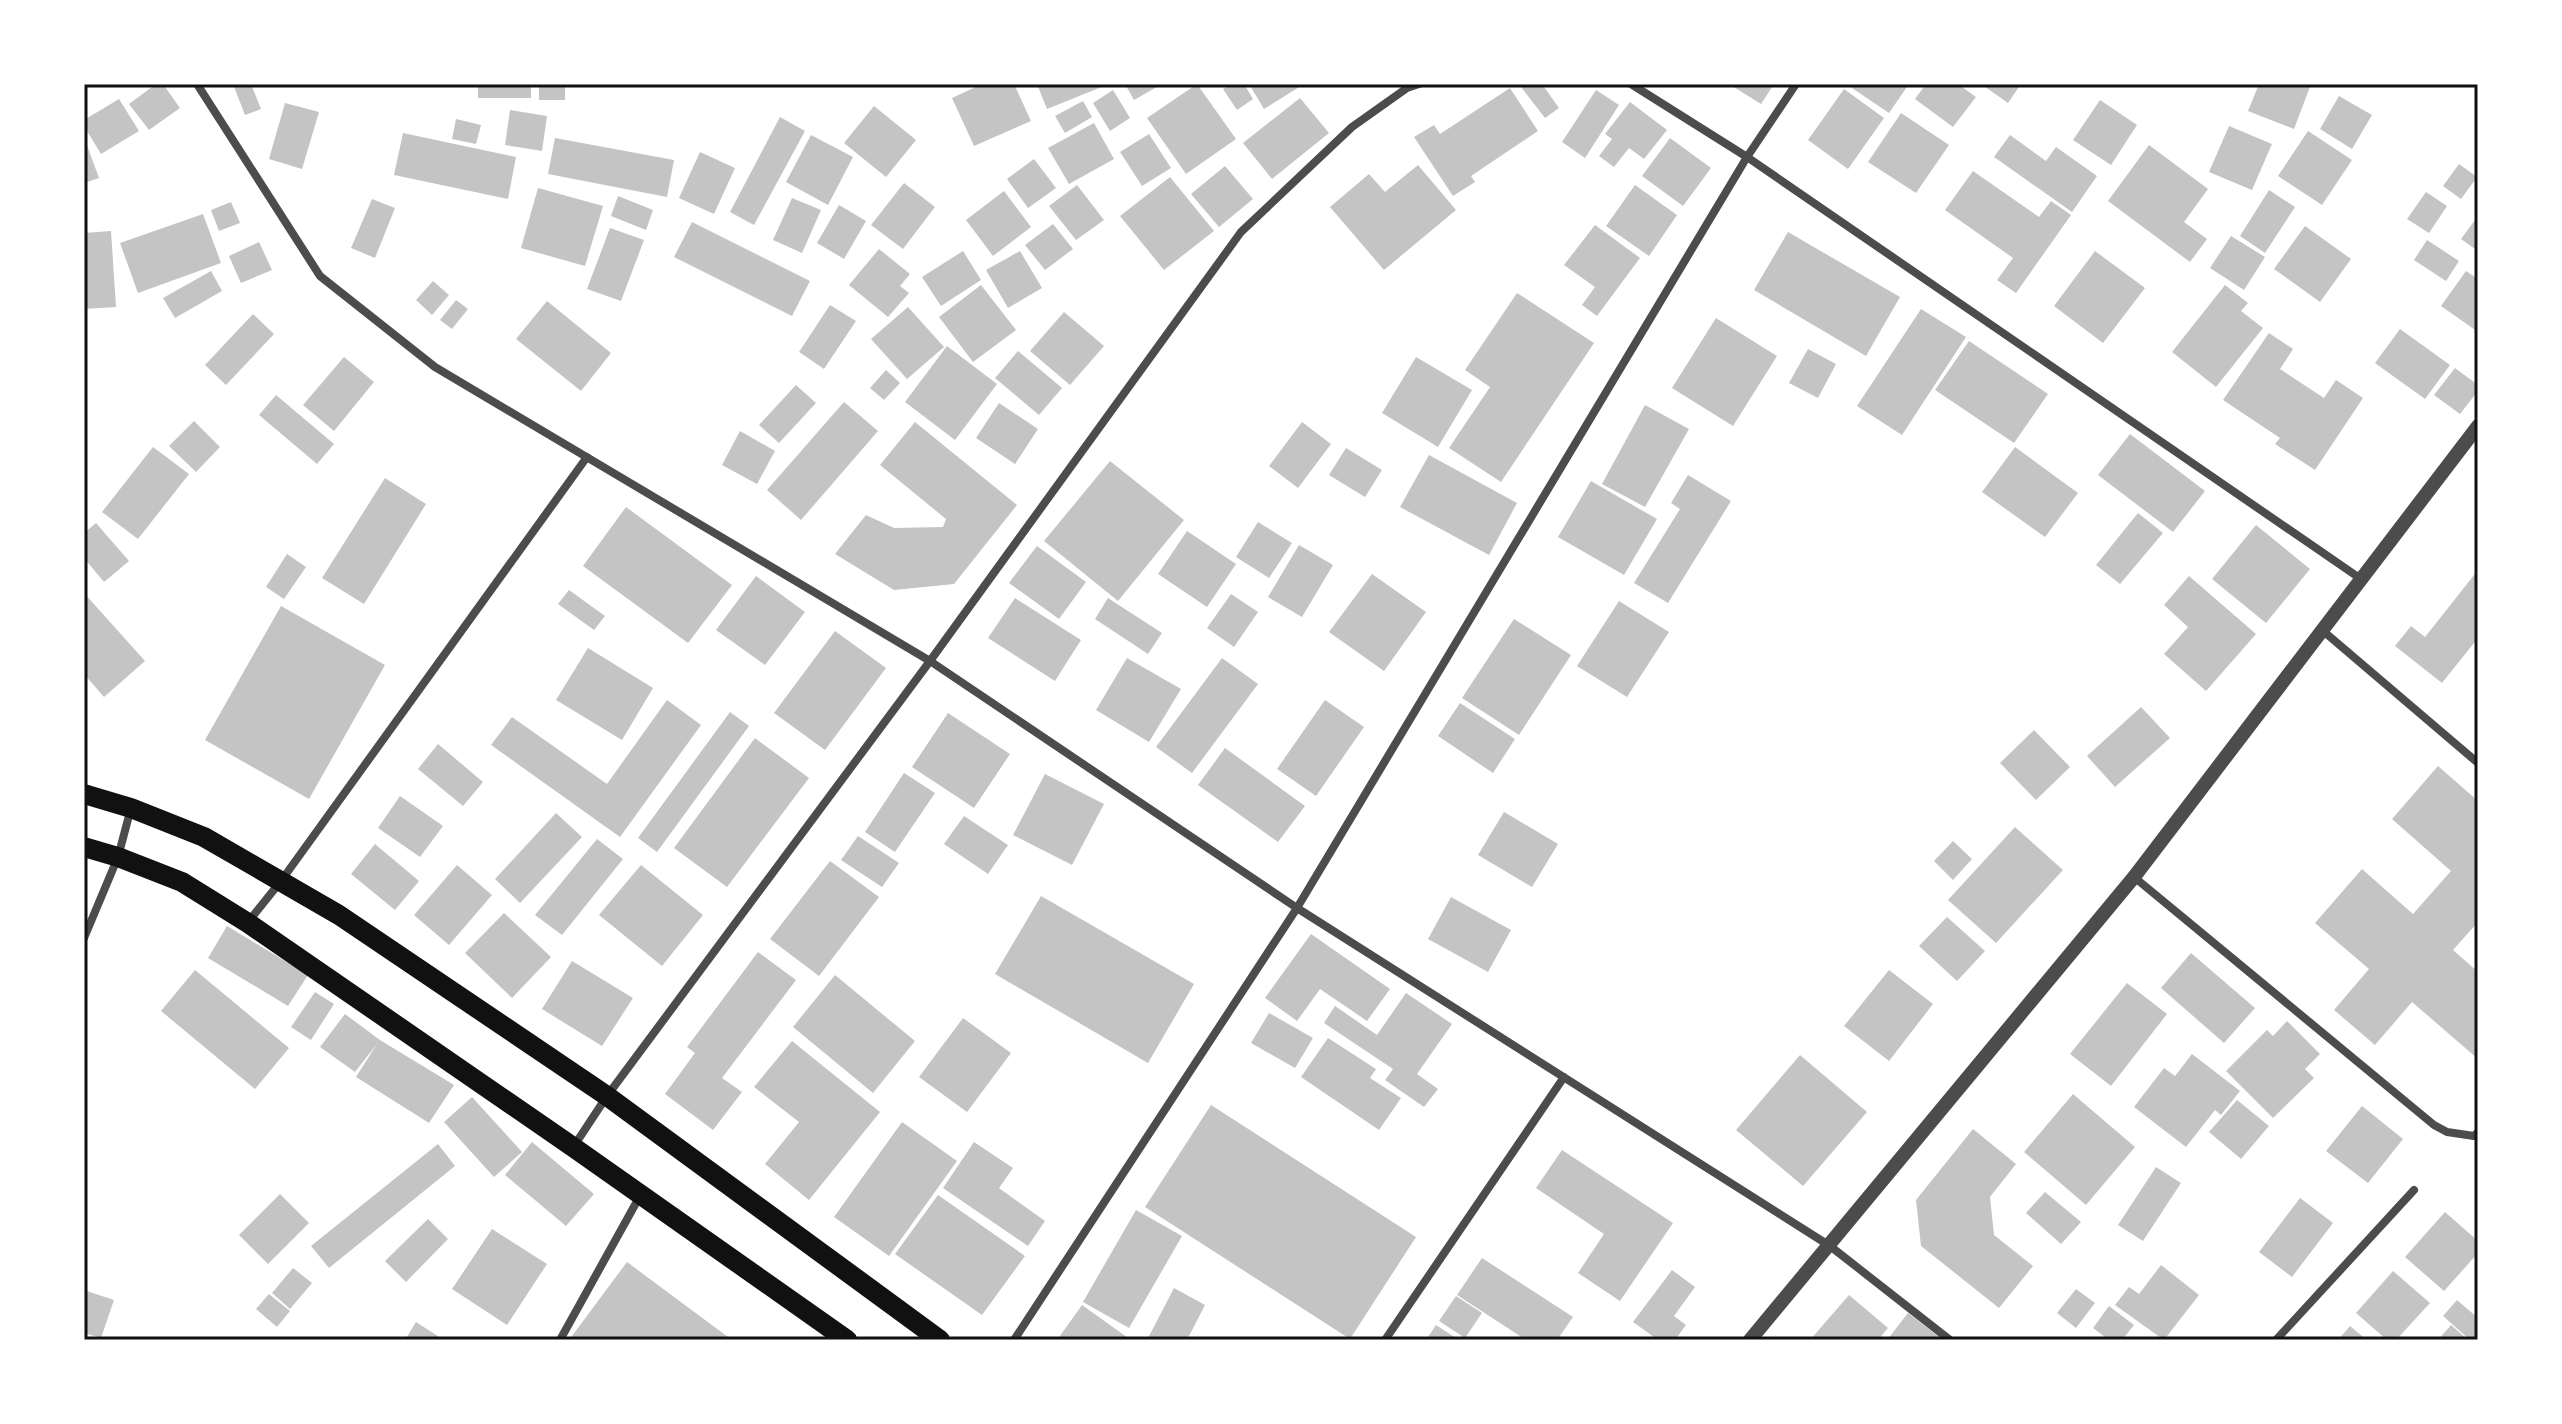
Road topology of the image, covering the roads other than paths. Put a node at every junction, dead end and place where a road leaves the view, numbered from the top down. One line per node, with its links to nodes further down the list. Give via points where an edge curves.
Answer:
1 (197, 84): 7 (street, via 320,276 435,367)
2 (1419, 84): 10 (street, via 1352,127 1241,232)
3 (1631, 84): 5 (street)
4 (1796, 84): 5 (street)
5 (1747, 157): 8 (street); 18 (street)
6 (2478, 426): 8 (street)
7 (587, 457): 10 (street); 17 (street)
8 (2361, 579): 9 (street)
9 (2322, 630): 11 (street); 16 (street)
10 (930, 661): 18 (street); 22 (street)
11 (2478, 763)
12 (84, 794): 13 (main road)
13 (131, 808): 15 (street); 17 (main road, via 204,837)
14 (84, 847): 15 (main road)
15 (118, 857): 19 (main road, via 182,882); 20 (street)
16 (2134, 877): 23 (street, via 2434,1125 2447,1132); 27 (street)
17 (281, 881): 19 (street); 22 (main road)
18 (1297, 908): 21 (street); 31 (street)
19 (248, 923): 24 (main road)
20 (84, 938)
21 (1564, 1077): 27 (street); 32 (street)
22 (607, 1096): 24 (street); 30 (main road)
23 (2478, 1132)
24 (573, 1147): 26 (main road)
25 (2414, 1190): 35 (street)
26 (641, 1194): 28 (street); 29 (main road)
27 (1830, 1246): 33 (street); 34 (street)
28 (560, 1340)
29 (847, 1340)
30 (940, 1340)
31 (1014, 1340)
32 (1385, 1340)
33 (1750, 1340)
34 (1950, 1340)
35 (2276, 1340)

